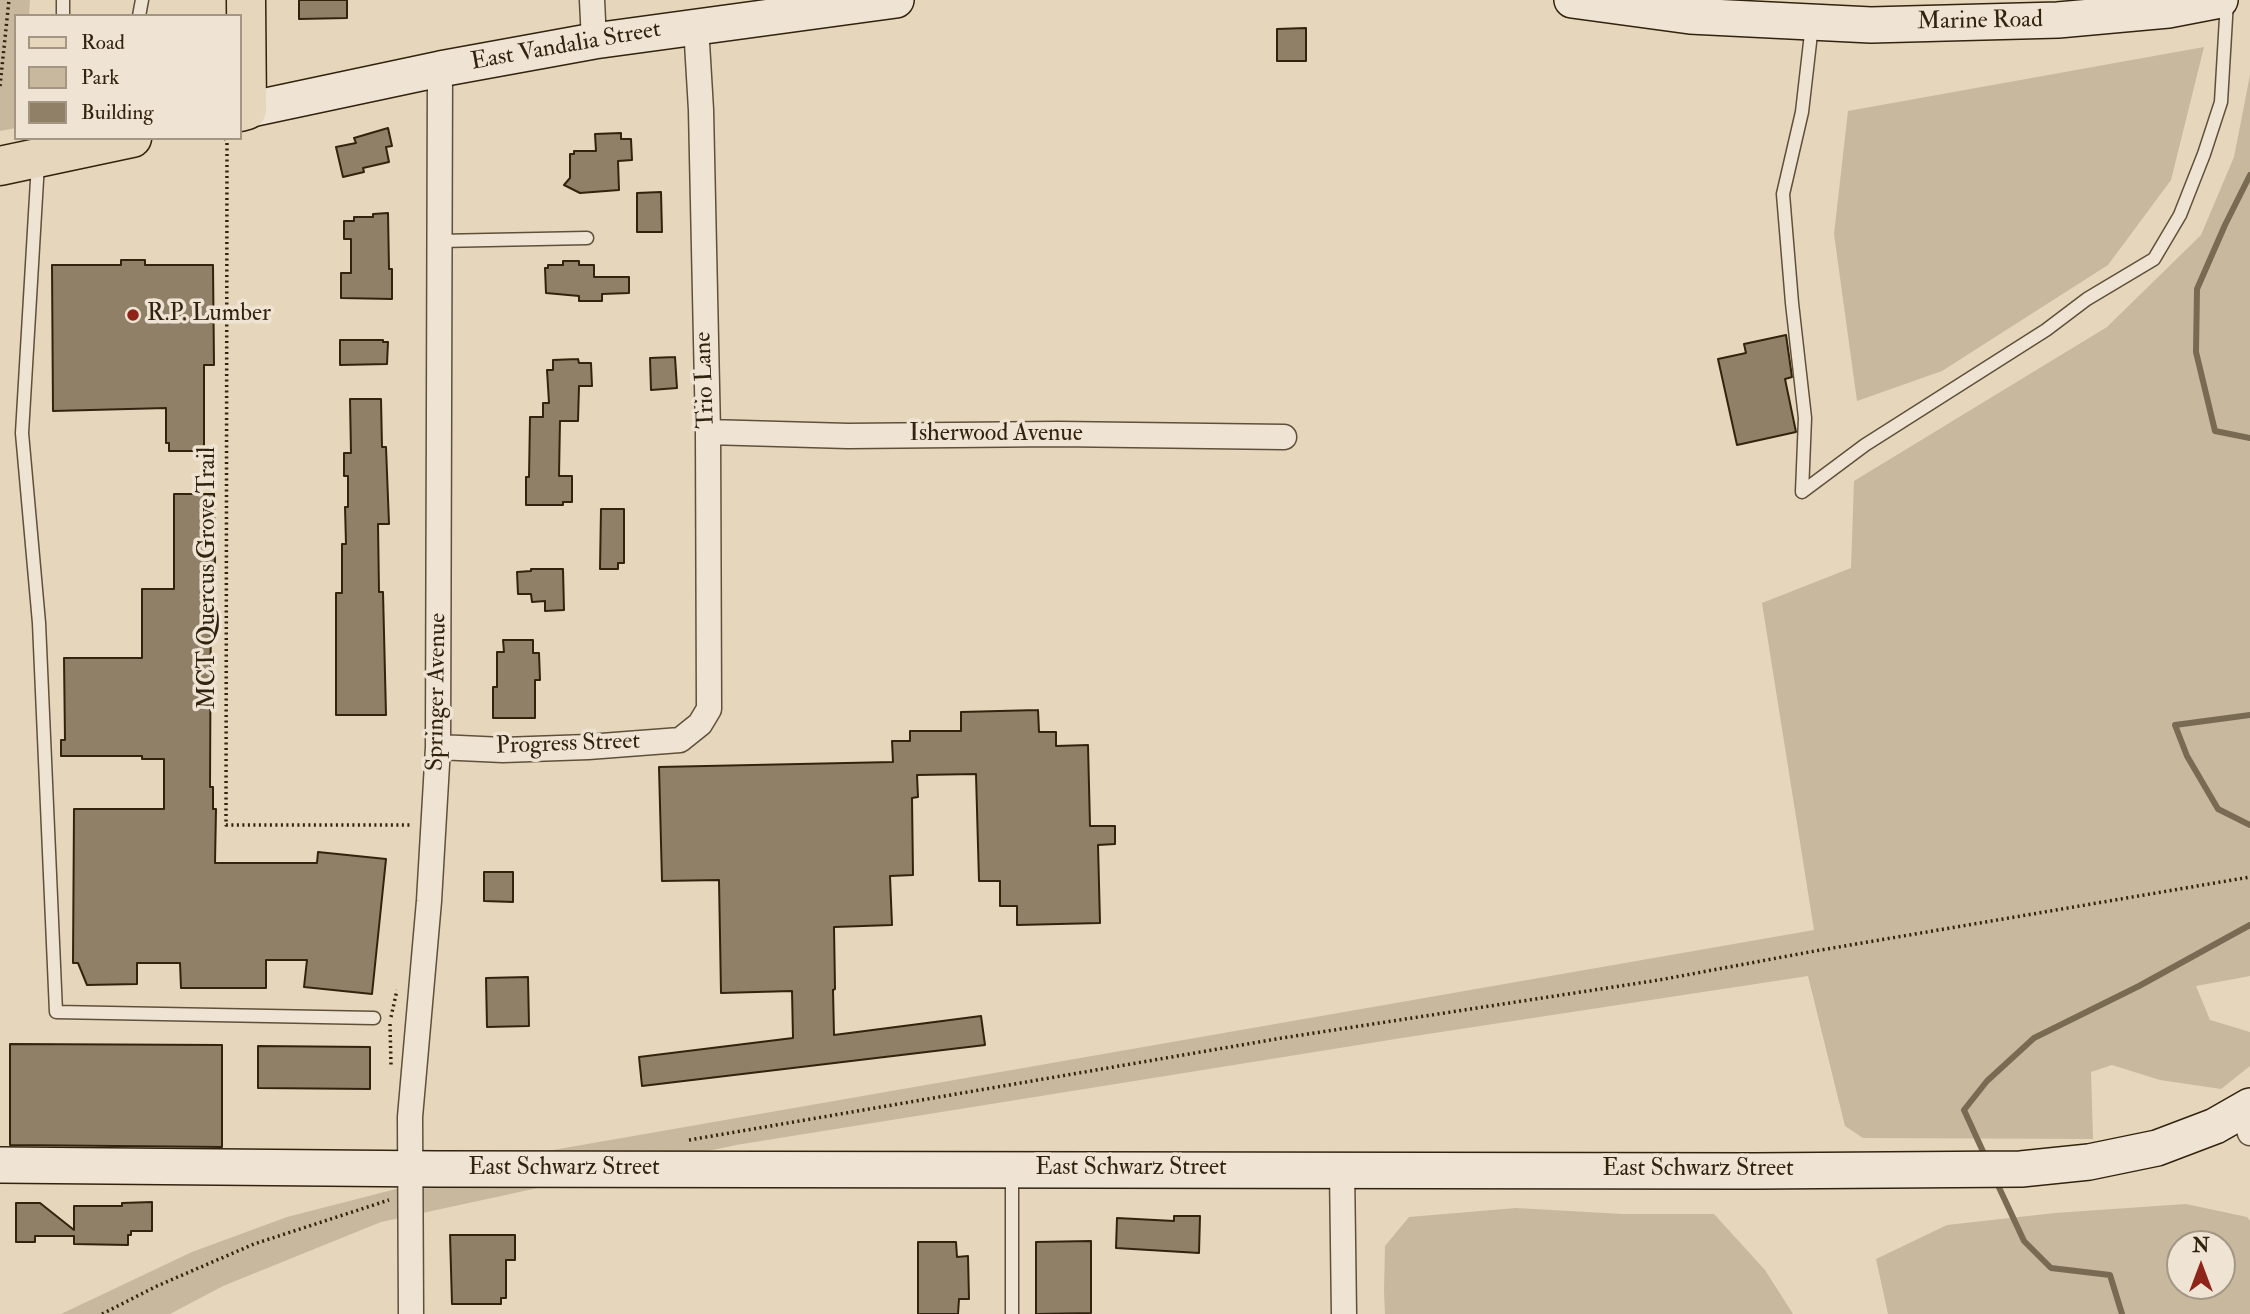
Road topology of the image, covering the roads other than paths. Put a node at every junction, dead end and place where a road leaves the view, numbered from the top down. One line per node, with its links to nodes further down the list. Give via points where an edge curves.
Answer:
1 (246, 0): 11 (main road)
2 (592, 0): 10 (street)
3 (895, 0): 9 (street, East Vandalia Street)
4 (1572, 0): 8 (street, via 1690,16)
5 (2220, 0): 7 (street, Marine Road, via 2168,10)
6 (2227, 0): 8 (lane, via 2221,102 2180,215 2154,259 1865,445 1802,492 1805,418 1783,194 1802,112)
7 (2116, 8): 8 (street, Marine Road, via 2058,20 1871,25)
8 (1791, 14)
9 (696, 26): 10 (street, East Vandalia Street); 19 (street, Trio Lane)
10 (594, 41): 12 (street, East Vandalia Street)
11 (242, 53)
12 (440, 69): 13 (street, East Vandalia Street); 18 (street, Springer Avenue)
13 (242, 119)
14 (119, 140): 15 (main road)
15 (54, 150): 16 (main road); 23 (lane, via 22,433 39,623 56,1012)
16 (0, 166)
17 (587, 238): 18 (lane)
18 (439, 241): 22 (street, Springer Avenue)
19 (708, 432): 20 (street, Isherwood Avenue); 21 (street, Trio Lane, via 709,709)
20 (1284, 437)
21 (695, 729): 22 (street, Progress Street, via 680,740 588,747)
22 (439, 747): 26 (street, Springer Avenue, via 410,1117)
23 (374, 1018)
24 (2248, 1117): 28 (street, East Schwarz Street, via 2146,1151 2089,1162 1991,1169)
25 (0, 1165): 26 (street, East Schwarz Street)
26 (410, 1168): 27 (street, East Schwarz Street); 29 (street, Springer Avenue)
27 (1012, 1169): 28 (street, East Schwarz Street); 30 (lane)
28 (1342, 1169): 31 (street)
29 (411, 1314)
30 (1012, 1314)
31 (1344, 1314)

